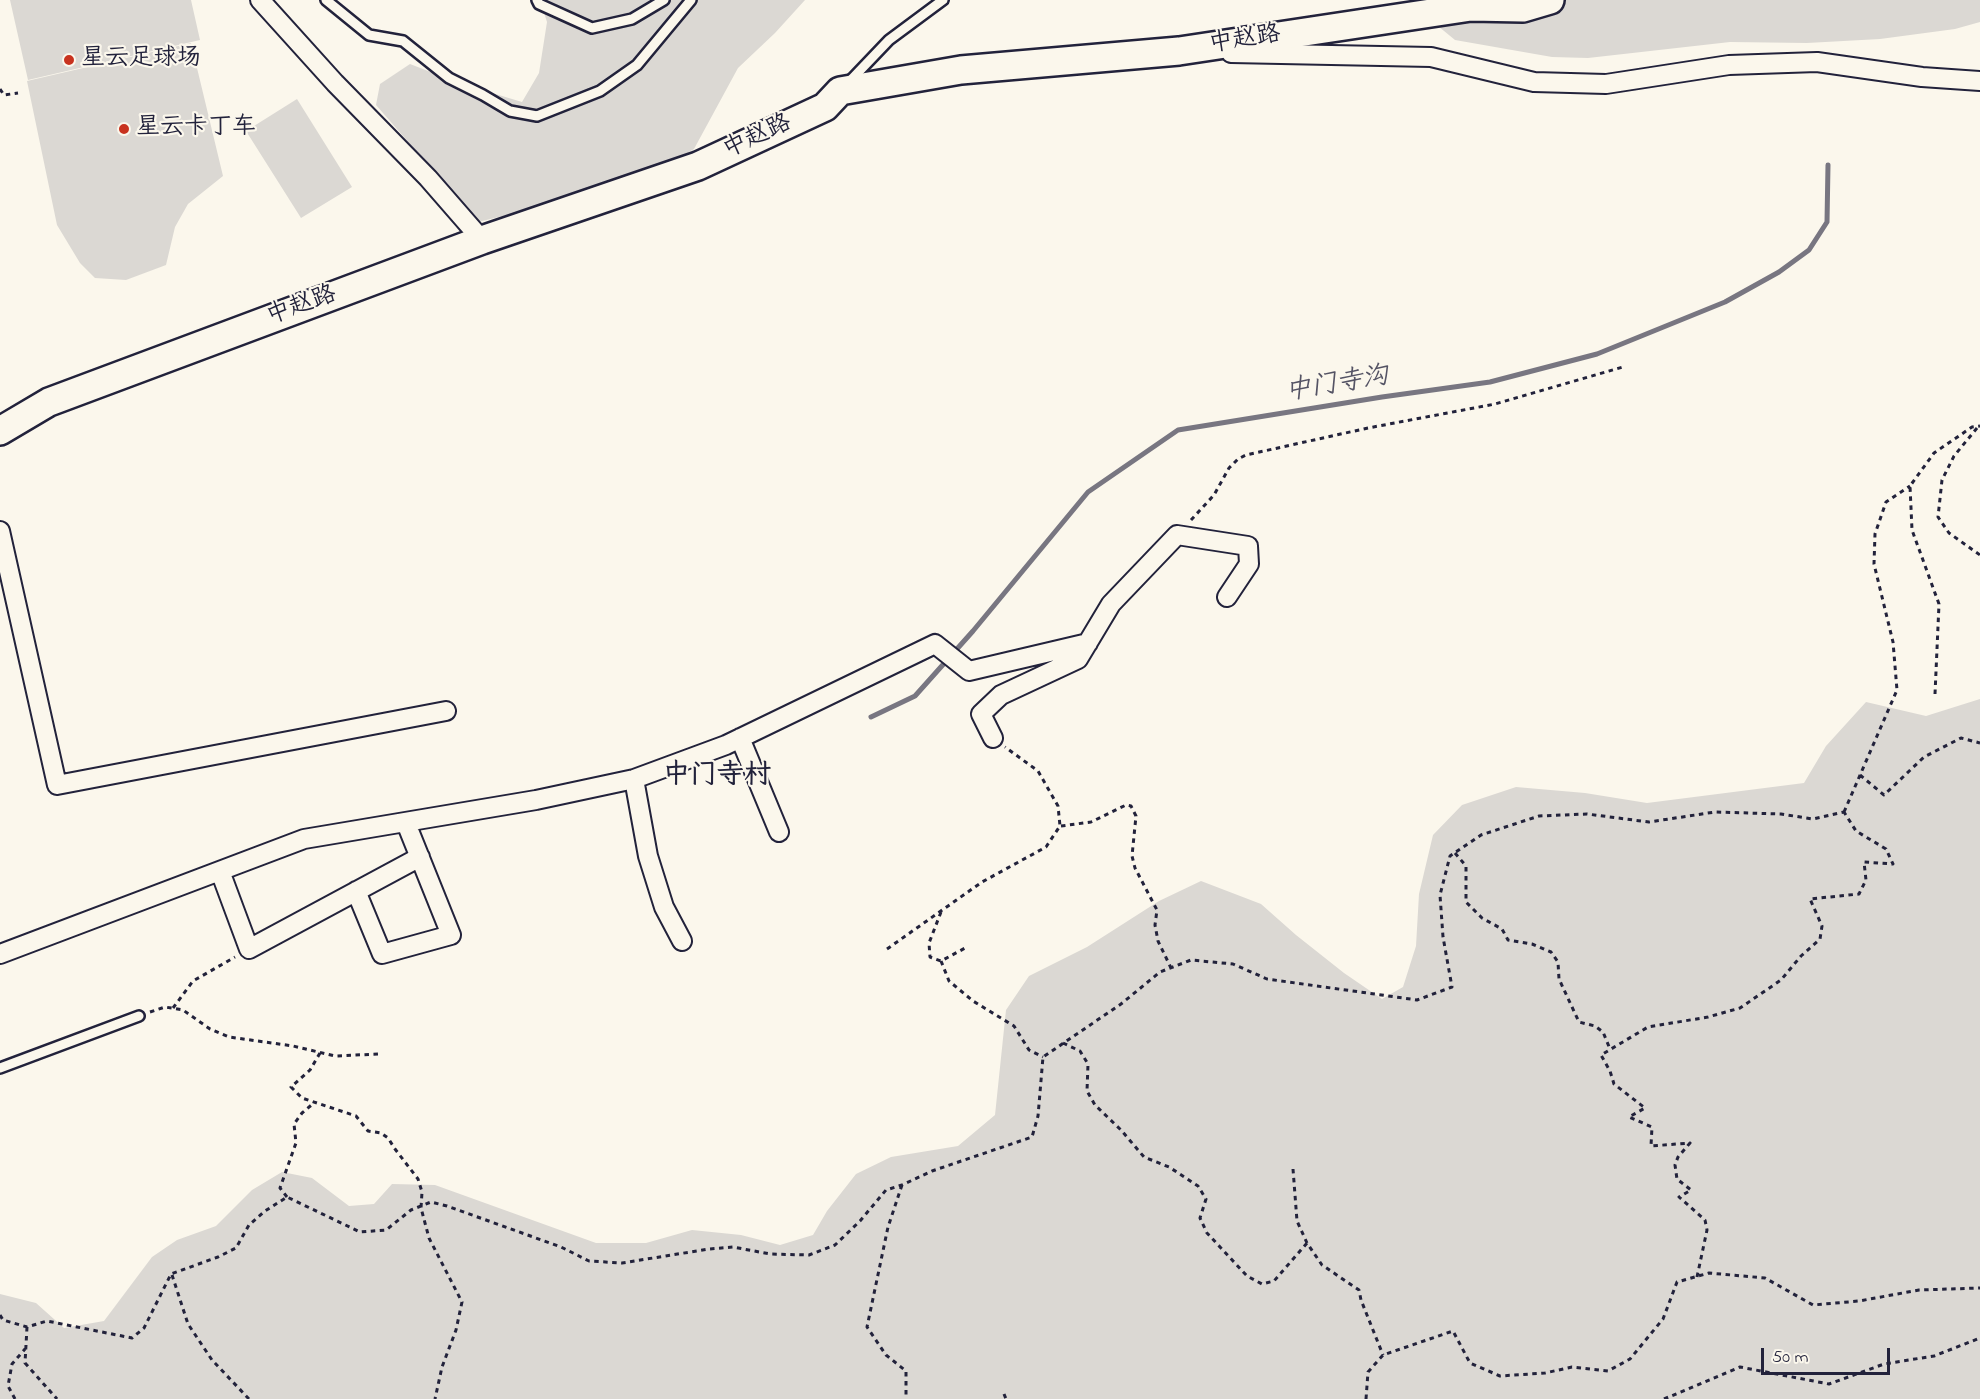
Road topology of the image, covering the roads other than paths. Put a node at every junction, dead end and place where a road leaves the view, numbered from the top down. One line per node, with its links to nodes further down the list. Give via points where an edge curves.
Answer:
1 (260, 0): 11 (street)
2 (326, 0): 5 (lane, via 369,34 403,41 449,78 510,111 537,116 600,92 637,65)
3 (537, 0): 4 (lane, via 592,28 632,19)
4 (664, 0)
5 (691, 0)
6 (943, 0): 10 (lane, via 889,40)
7 (1550, 0): 8 (street, 中赵路, via 1523,8 1471,8)
8 (1179, 51): 9 (street, via 1431,57 1534,82 1606,84 1729,65 1817,62); 10 (street, 中赵路, via 961,70)
9 (1980, 81)
10 (840, 91): 11 (street, 中赵路, via 825,107 698,166)
11 (482, 240): 12 (street, 中赵路, via 49,402)
12 (0, 431)
13 (0, 531): 16 (street, via 57,785)
14 (1227, 597): 15 (street, via 1249,564 1248,546 1177,535 1111,604)
15 (1088, 643): 17 (street, via 969,671 935,644); 18 (street, via 1078,659 1001,695 981,714)
16 (446, 711)
17 (740, 738): 19 (street); 21 (street)
18 (993, 738)
19 (634, 780): 20 (street); 25 (street, via 648,856 664,907)
20 (406, 823): 22 (street); 23 (street, via 304,839)
21 (779, 832)
22 (420, 857): 24 (street); 24 (street, via 451,935 382,954)
23 (220, 871): 24 (street, via 249,949); 26 (street)
24 (356, 891)
25 (682, 941)
26 (0, 954)
27 (140, 1016): 28 (lane)
28 (0, 1068)

